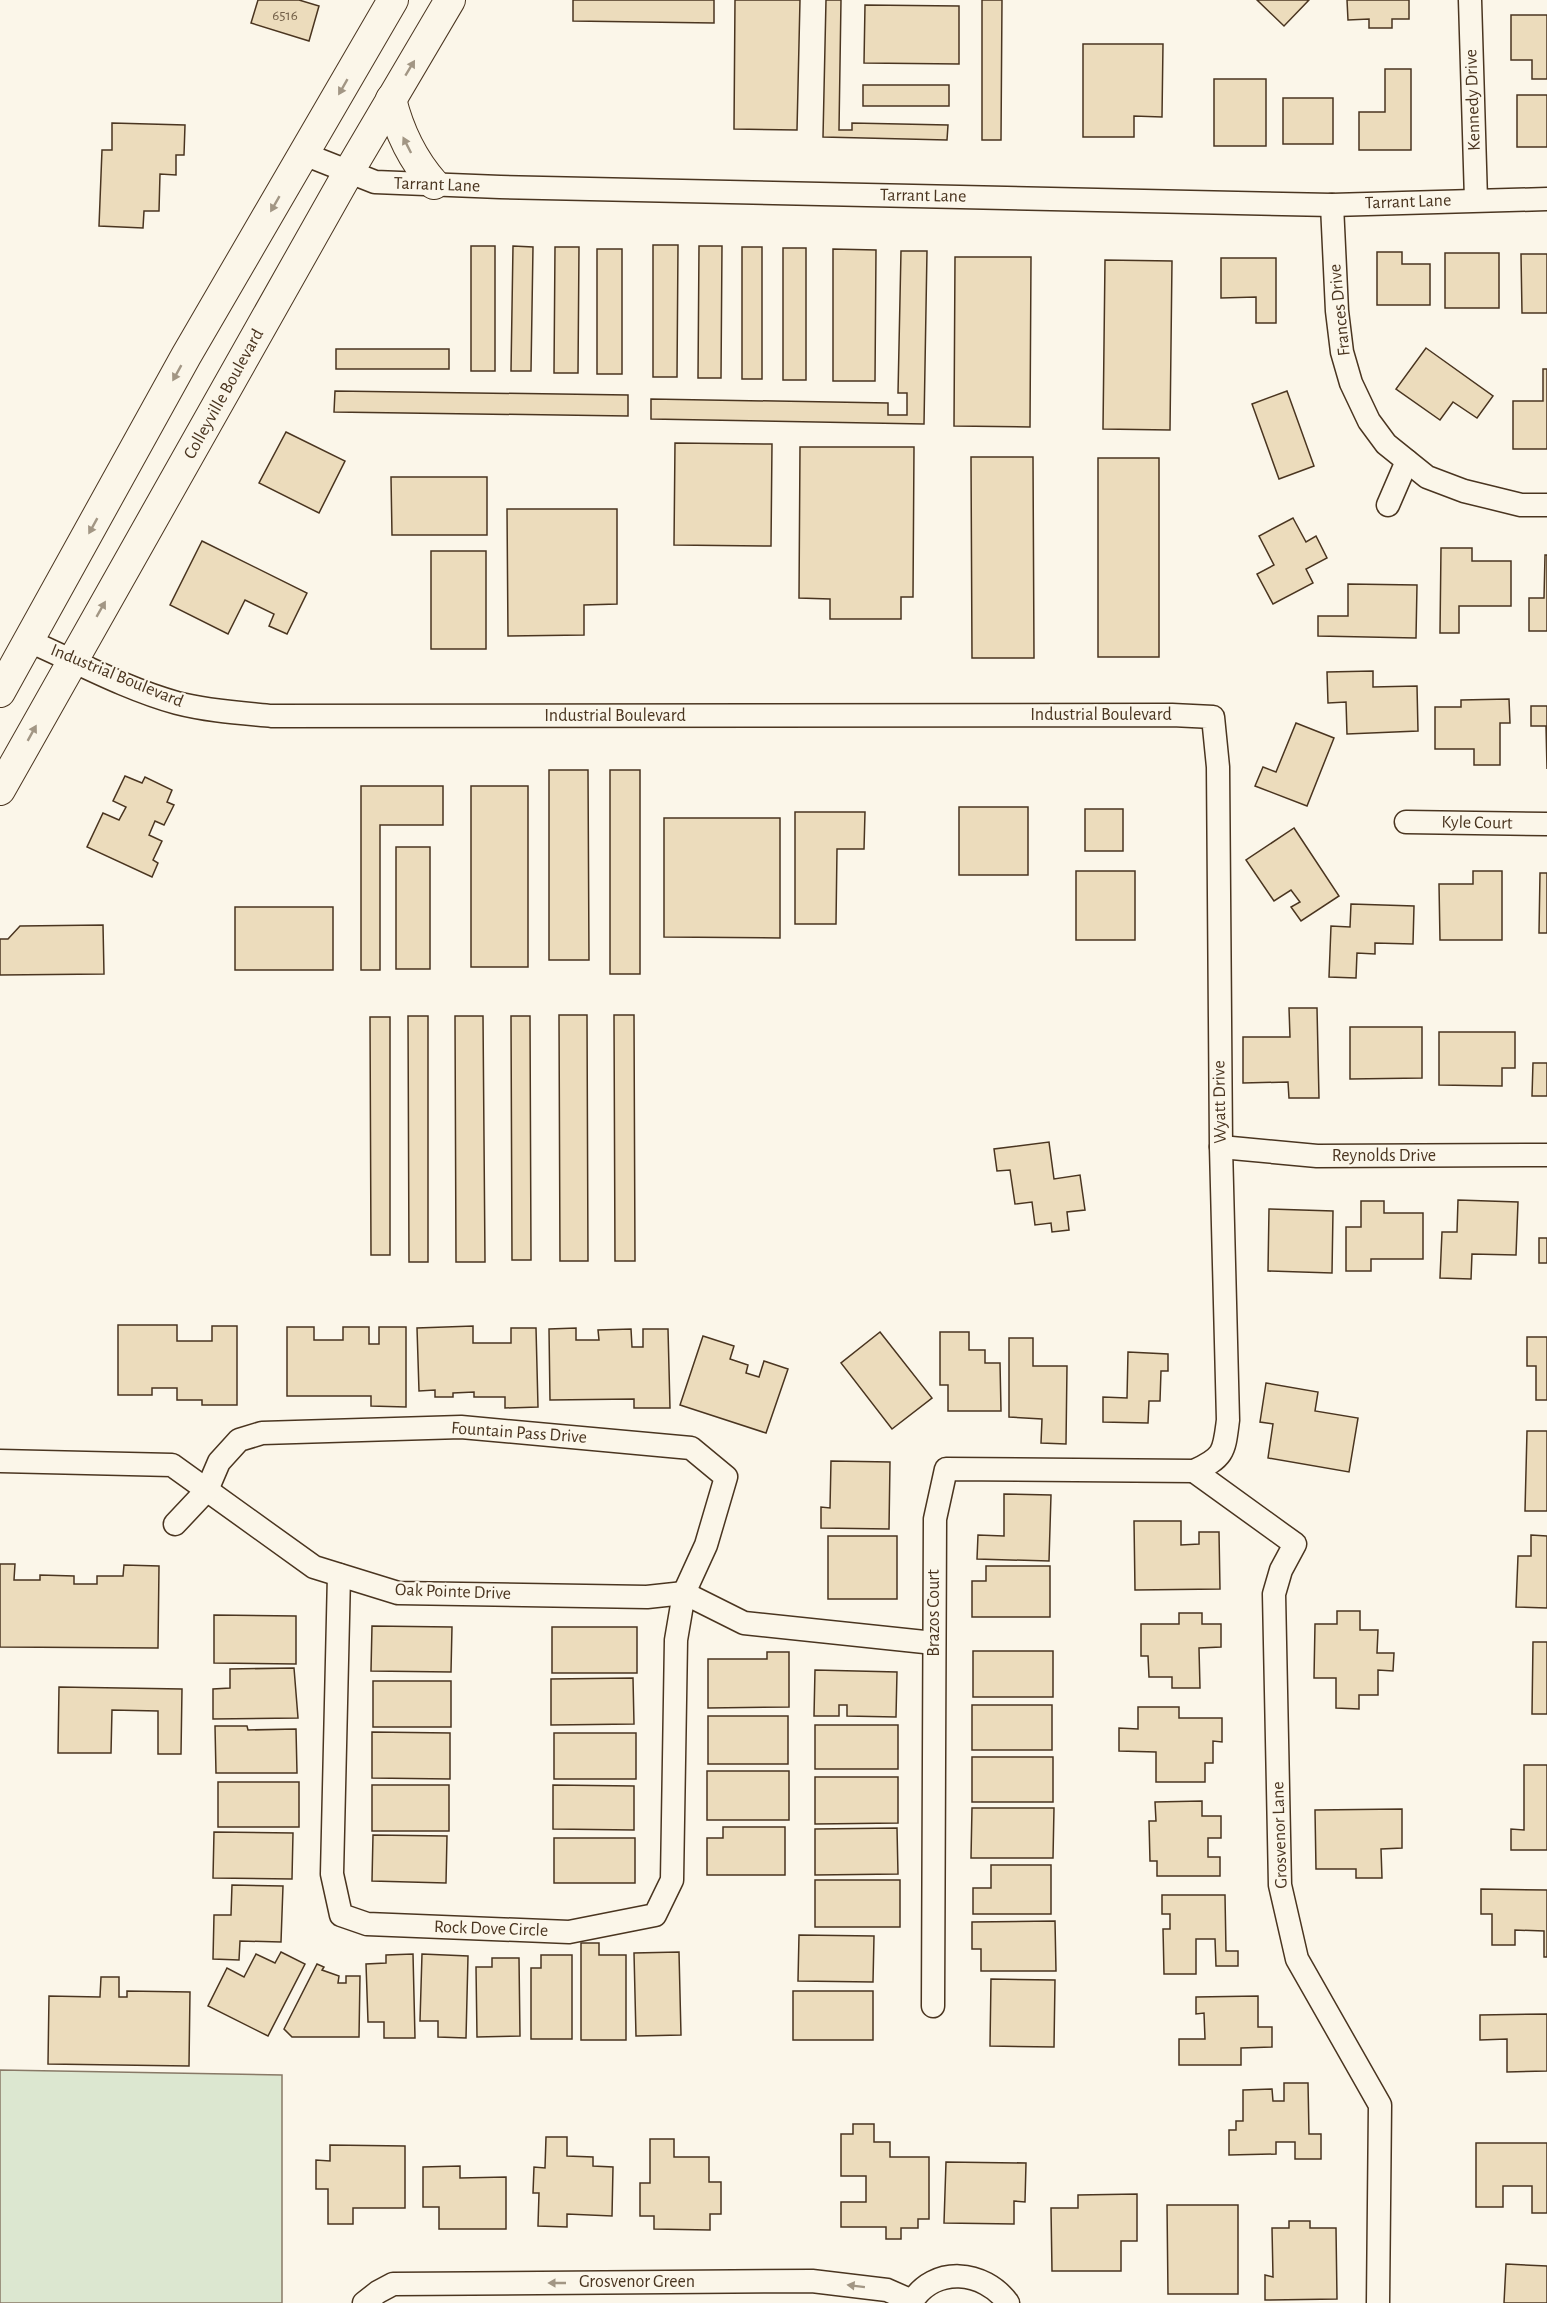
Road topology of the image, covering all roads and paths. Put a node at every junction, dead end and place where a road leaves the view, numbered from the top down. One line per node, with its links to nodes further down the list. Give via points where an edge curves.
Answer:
1 (393, 0): 5 (main road, one-way to 5)
2 (450, 0): 4 (main road, Colleyville Boulevard, one-way to 2)
3 (1470, 0): 8 (street, Kennedy Drive)
4 (391, 99): 6 (main road, Colleyville Boulevard); 7 (main road, one-way to 4, via 415,161)
5 (304, 154): 6 (street, Tarrant Lane); 14 (main road, one-way to 14, via 186,356)
6 (348, 173): 7 (street, Tarrant Lane, via 375,182); 15 (main road, Colleyville Boulevard, one-way to 6)
7 (434, 184): 10 (street, Tarrant Lane)
8 (1476, 200): 9 (street, Tarrant Lane); 10 (street, Tarrant Lane)
9 (1547, 200)
10 (1332, 204): 11 (street, Frances Drive, via 1337,311 1348,373 1369,421 1386,444)
11 (1407, 462): 12 (street); 13 (street, Frances Drive, via 1426,477 1464,491 1521,505)
12 (1388, 505)
13 (1547, 505)
14 (29, 641): 15 (street, Industrial Boulevard); 16 (main road)
15 (72, 660): 17 (street, Industrial Boulevard, via 176,702 272,716); 18 (main road, Colleyville Boulevard, one-way to 15)
16 (0, 692)
17 (1214, 717): 21 (street, Wyatt Drive, via 1218,767)
18 (0, 790)
19 (1406, 822): 20 (street, Kyle Court)
20 (1547, 824)
21 (1221, 1147): 22 (street, Reynolds Drive, via 1317,1156); 24 (street, Wyatt Drive, via 1228,1420 1224,1447 1215,1461)
22 (1547, 1155)
23 (0, 1461): 25 (street, Oak Pointe Drive, via 172,1465)
24 (1194, 1471): 29 (street, Brazos Court, via 946,1469 935,1519); 34 (street, Grosvenor Lane, via 1295,1544 1274,1594 1280,1885 1297,1959 1380,2105)
25 (207, 1490): 26 (street); 27 (street, Oak Pointe Drive, via 314,1567); 28 (street, Fountain Pass Drive, via 219,1462 239,1440 262,1433 461,1427 691,1448 726,1477 706,1545)
26 (175, 1524)
27 (339, 1575): 28 (street, Oak Pointe Drive, via 398,1593 647,1597); 28 (street, Rock Dove Circle, via 332,1874 341,1915 367,1924 569,1932 655,1915 672,1881 676,1640)
28 (684, 1593): 29 (street, via 744,1623)
29 (934, 1643): 30 (street, Brazos Court)
30 (933, 2006)
31 (912, 2302): 32 (street, Grosvenor Green, one-way to 32, via 887,2290 800,2281 393,2284); 33 (street, via 932,2282 952,2276 974,2277 993,2286)
32 (364, 2303)
33 (1008, 2303)
34 (1378, 2303)

